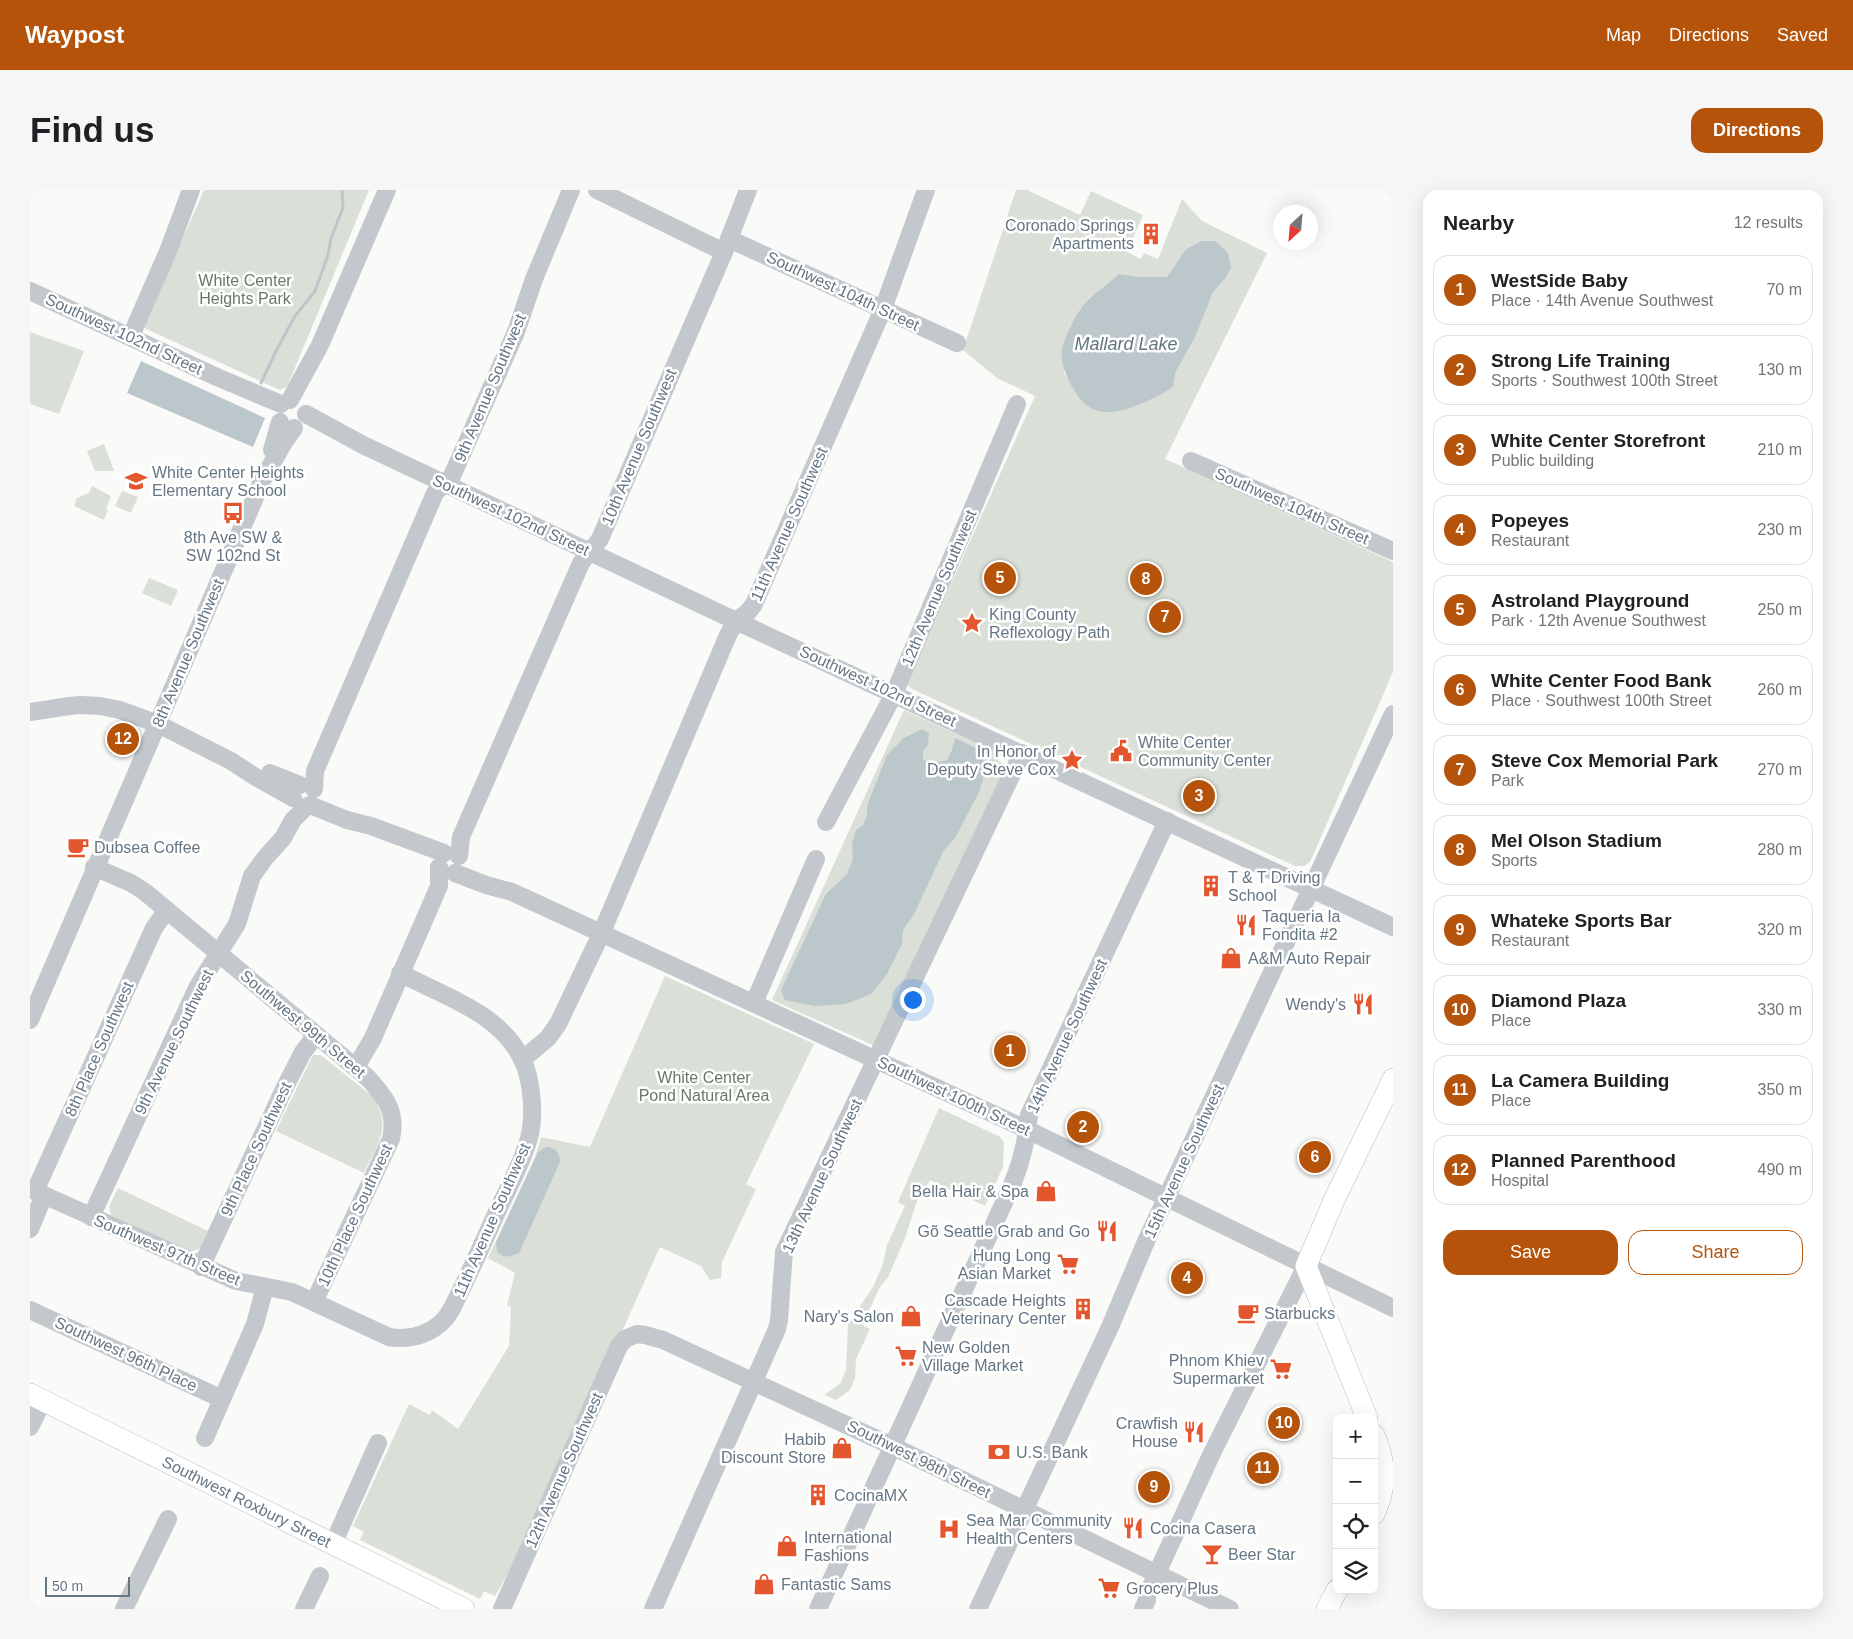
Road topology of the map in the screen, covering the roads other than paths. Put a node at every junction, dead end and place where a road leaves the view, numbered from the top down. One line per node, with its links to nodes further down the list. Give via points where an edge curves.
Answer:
1 (191, 190): 10 (street)
2 (387, 190): 13 (street, 8th Avenue Southwest)
3 (571, 190): 15 (street, 9th Avenue Southwest, via 516,332 452,476)
4 (597, 190): 7 (street, Southwest 104th Street)
5 (748, 190): 7 (street, 10th Avenue Southwest)
6 (926, 190): 9 (street, 11th Avenue Southwest)
7 (726, 245): 9 (street, Southwest 104th Street); 17 (street, 10th Avenue Southwest, via 600,539)
8 (30, 291): 10 (street, Southwest 102nd Street)
9 (883, 309): 11 (street, Southwest 104th Street); 18 (street, 11th Avenue Southwest, via 754,604)
10 (130, 336): 13 (street, Southwest 102nd Street)
11 (957, 343)
12 (1016, 404): 19 (street, 12th Avenue Southwest)
13 (291, 414): 15 (street, Southwest 102nd Street); 22 (street, 8th Avenue Southwest)
14 (1191, 462): 16 (street, Southwest 104th Street)
15 (444, 483): 17 (street, Southwest 102nd Street); 24 (street, 9th Avenue Southwest, via 435,493)
16 (1393, 551)
17 (589, 552): 18 (street, Southwest 102nd Street); 28 (street, 10th Avenue Southwest)
18 (736, 621): 19 (street, Southwest 102nd Street); 33 (street, 11th Avenue Southwest)
19 (894, 694): 23 (street, Southwest 102nd Street); 26 (street, 12th Avenue Southwest)
20 (30, 712): 22 (street, Southwest 100th Street, via 69,706 100,706)
21 (1393, 714): 30 (street, 15th Avenue Southwest)
22 (158, 724): 24 (street, Southwest 100th Street, via 254,776); 29 (street, 8th Avenue Southwest)
23 (1022, 753): 25 (street, Southwest 102nd Street); 39 (street, 13th Avenue Southwest)
24 (304, 795): 28 (street, Southwest 100th Street, via 351,812 378,829 415,841); 34 (street, 9th Avenue Southwest, via 283,838 252,876 237,924)
25 (1168, 821): 30 (street, Southwest 102nd Street); 44 (street, 14th Avenue Southwest, via 1029,1115)
26 (826, 822)
27 (816, 859): 36 (street)
28 (449, 863): 33 (street, Southwest 100th Street, via 489,876 512,892); 35 (street)
29 (94, 867): 31 (street, Southwest 99th Street, via 131,884); 37 (street, 8th Avenue Southwest)
30 (1312, 889): 32 (street, Southwest 102nd Street); 46 (street, 15th Avenue Southwest)
31 (167, 910): 34 (street, Southwest 99th Street); 45 (street, 8th Place Southwest, via 154,928)
32 (1393, 927)
33 (602, 932): 36 (street, Southwest 100th Street); 40 (street, 11th Avenue Southwest, via 558,1024 548,1038)
34 (219, 952): 38 (street, Southwest 99th Street); 47 (street, 9th Avenue Southwest, via 198,986)
35 (400, 972): 40 (street, via 475,1010 493,1024); 41 (street, via 373,1038)
36 (754, 1003): 39 (street, Southwest 100th Street)
37 (30, 1020)
38 (316, 1034): 41 (street, Southwest 99th Street); 50 (street, 9th Place Southwest, via 285,1087)
39 (877, 1059): 44 (street, Southwest 100th Street); 57 (street, 13th Avenue Southwest, via 784,1252 779,1320)
40 (522, 1060): 56 (street, 11th Avenue Southwest, via 532,1107 527,1144 449,1313 436,1327)
41 (356, 1068): 43 (street, Southwest 99th Street, via 388,1102)
42 (1393, 1078): 49 (main road)
43 (394, 1127): 52 (street, 10th Place Southwest)
44 (1028, 1130): 46 (street, Southwest 100th Street); 65 (street, 14th Avenue Southwest, via 1012,1185)
45 (36, 1192): 47 (street, Southwest 97th Street); 48 (street, 8th Place Southwest)
46 (1167, 1197): 49 (street, Southwest 100th Street); 67 (street, 15th Avenue Southwest)
47 (92, 1217): 50 (street, Southwest 97th Street)
48 (30, 1229)
49 (1306, 1266): 53 (street, Southwest 100th Street); 60 (main road); 70 (street, via 1216,1444)
50 (201, 1267): 51 (street, Southwest 97th Street, via 236,1281)
51 (265, 1286): 52 (street, Southwest 97th Street, via 292,1292); 59 (street, via 255,1324)
52 (314, 1302): 56 (street, Southwest 97th Street, via 389,1337)
53 (1393, 1308)
54 (30, 1310): 59 (street, Southwest 96th Place)
55 (632, 1335): 57 (street, Southwest 98th Street, via 646,1334); 77 (street, 12th Avenue Southwest, via 619,1346)
56 (420, 1336)
57 (753, 1381): 65 (street, Southwest 98th Street); 78 (street, 13th Avenue Southwest)
58 (36, 1397): 61 (street); 69 (main road, Southwest Roxbury Street)
59 (222, 1399): 62 (street)
60 (1365, 1414)
61 (30, 1427)
62 (205, 1438)
63 (378, 1443): 69 (street)
64 (1382, 1443): 66 (main road)
65 (892, 1446): 67 (street, Southwest 98th Street); 79 (street, 14th Avenue Southwest)
66 (1383, 1494)
67 (1024, 1510): 70 (street, Southwest 98th Street); 80 (street, 15th Avenue Southwest)
68 (168, 1519): 74 (street)
69 (333, 1544): 76 (main road, Southwest Roxbury Street)
70 (1157, 1574): 73 (street); 82 (street, Southwest 98th Street)
71 (320, 1576): 75 (street)
72 (1335, 1594): 83 (main road)
73 (1145, 1602): 81 (street, via 1141,1598)
74 (124, 1609)
75 (304, 1609)
76 (464, 1609)
77 (502, 1609)
78 (653, 1609)
79 (818, 1609)
80 (978, 1609)
81 (1136, 1609)
82 (1230, 1609)
83 (1327, 1609)

